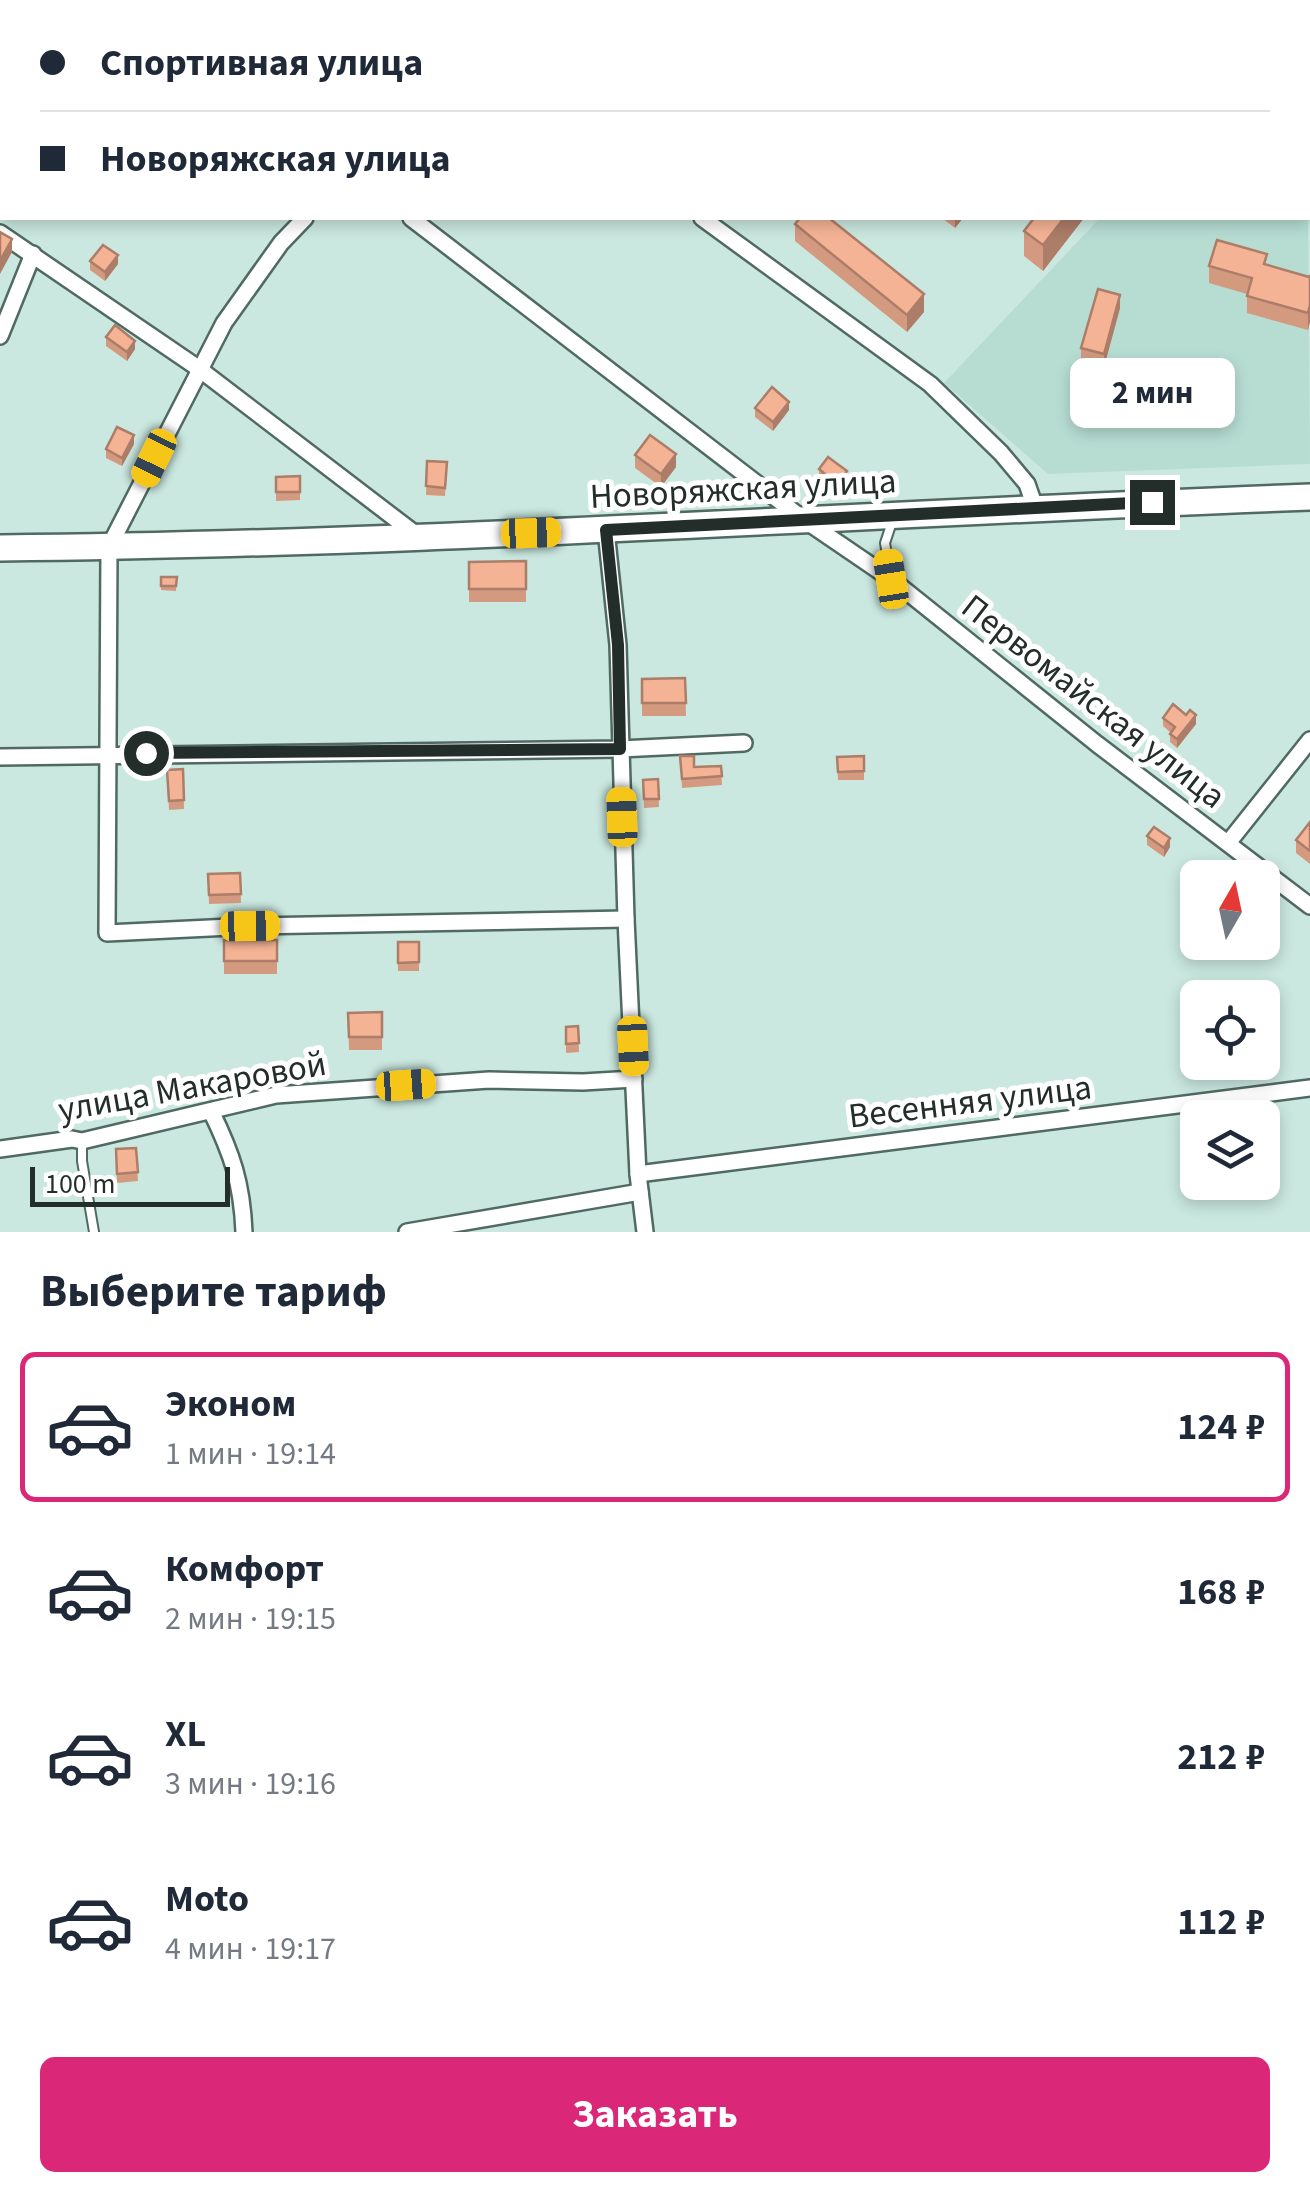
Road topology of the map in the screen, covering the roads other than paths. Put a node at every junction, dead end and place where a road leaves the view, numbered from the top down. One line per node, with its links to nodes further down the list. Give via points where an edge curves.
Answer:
1 (303, 220): 7 (street, via 247,288)
2 (414, 220): 11 (street, Первомайская улица)
3 (705, 220): 9 (street, via 930,384 1002,453 1027,484)
4 (0, 233): 5 (street)
5 (33, 254): 6 (street); 7 (street)
6 (0, 336)
7 (198, 368): 13 (street); 14 (street)
8 (1310, 496): 9 (main road, Новоряжская улица)
9 (1034, 507): 10 (main road, Новоряжская улица)
10 (894, 515): 11 (main road, Новоряжская улица); 16 (lane, via 885,542)
11 (803, 519): 12 (main road, Новоряжская улица); 16 (street, Первомайская улица)
12 (606, 530): 13 (main road, Новоряжская улица); 19 (street)
13 (419, 537): 14 (main road, Новоряжская улица)
14 (109, 547): 15 (main road, Новоряжская улица); 20 (street)
15 (0, 548)
16 (891, 579): 22 (street, Первомайская улица)
17 (1310, 740): 22 (street)
18 (744, 743): 19 (street)
19 (620, 749): 20 (street); 24 (street)
20 (106, 754): 21 (street); 24 (street, via 107,933)
21 (0, 757)
22 (1228, 844): 23 (street, Первомайская улица)
23 (1310, 906)
24 (626, 919): 25 (street)
25 (634, 1078): 27 (street, улица Макаровой, via 338,1088); 30 (street)
26 (1310, 1088): 30 (street, Весенняя улица)
27 (211, 1111): 28 (street, улица Макаровой); 33 (street, via 232,1154)
28 (82, 1141): 29 (street, улица Макаровой); 32 (lane)
29 (0, 1149)
30 (638, 1174): 31 (street)
31 (640, 1192): 34 (street); 35 (street)
32 (94, 1232)
33 (244, 1232)
34 (407, 1232)
35 (645, 1232)

